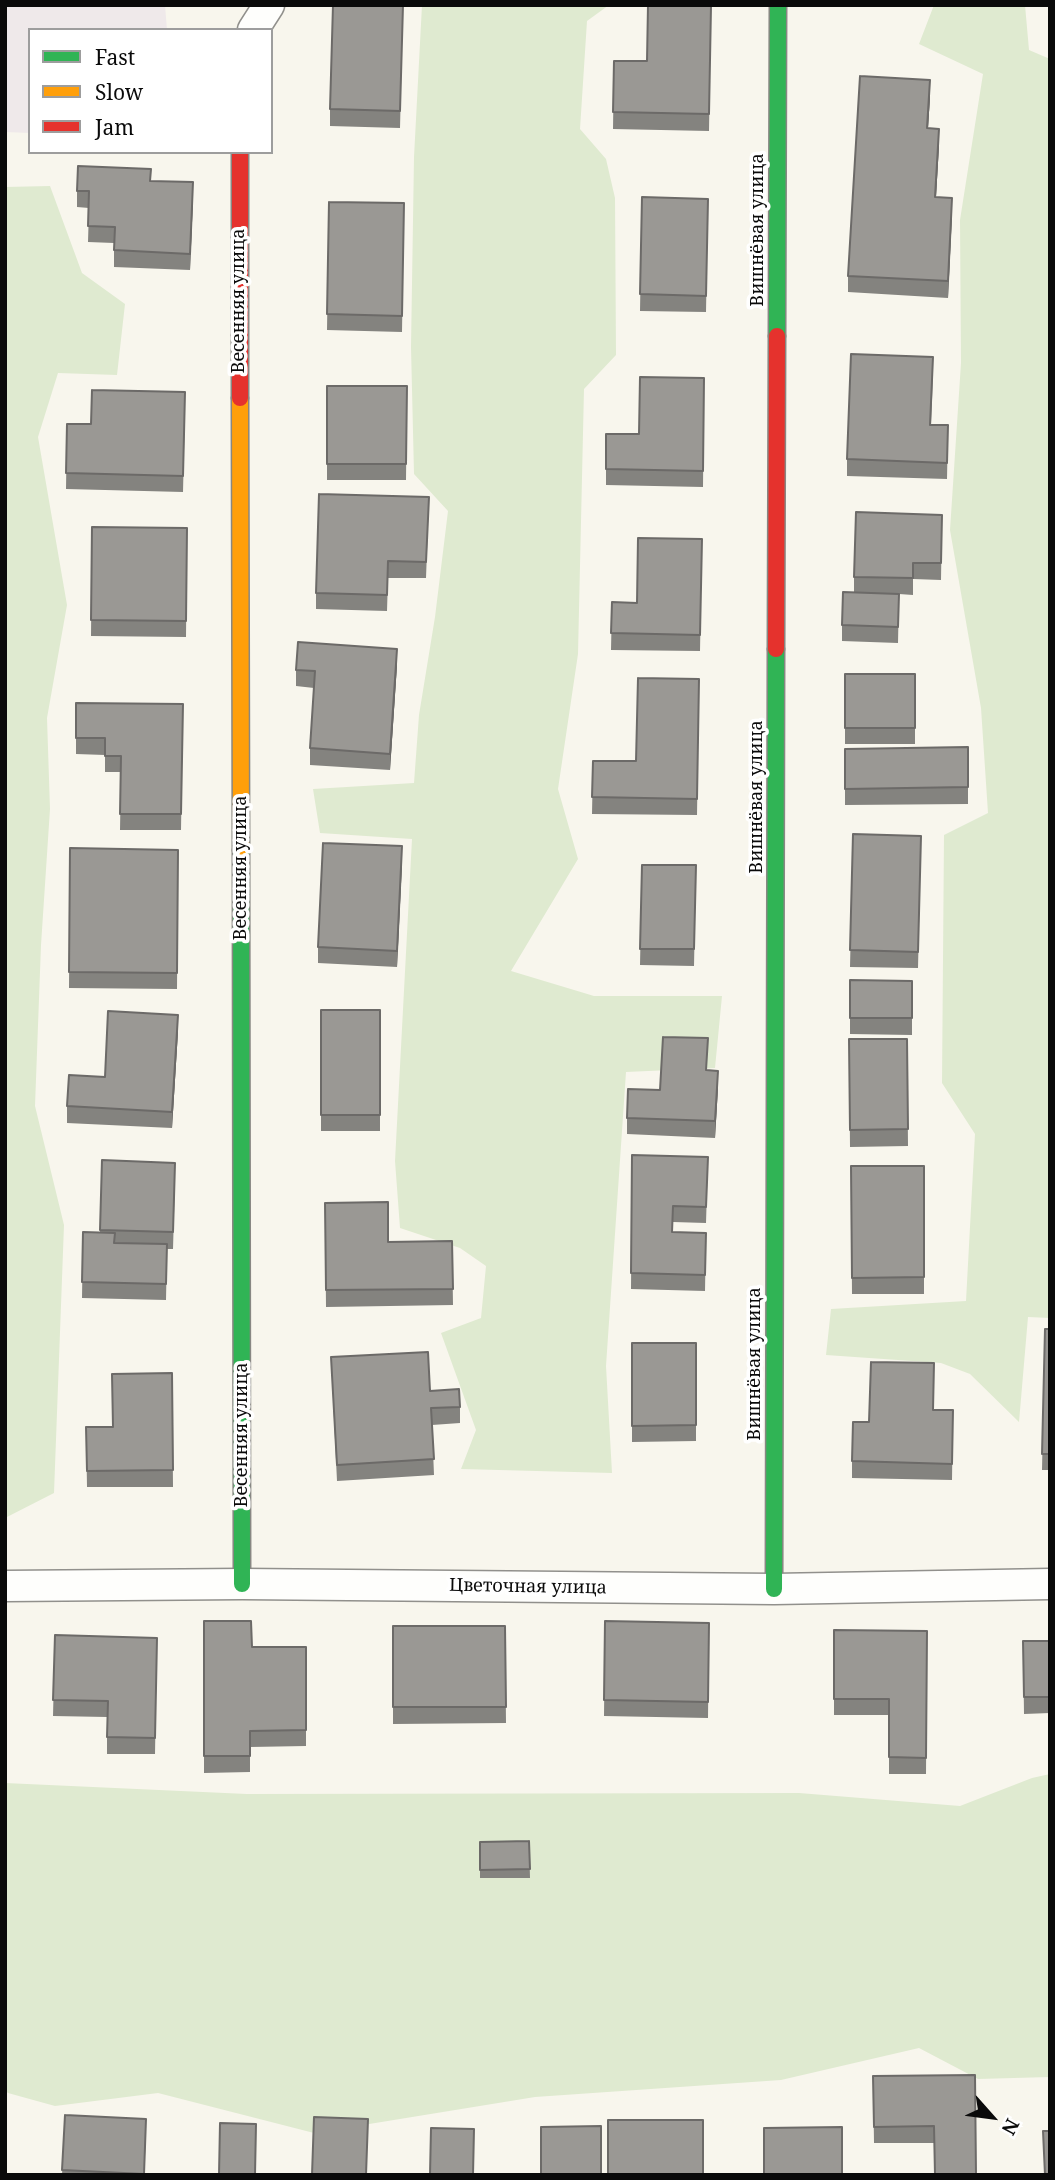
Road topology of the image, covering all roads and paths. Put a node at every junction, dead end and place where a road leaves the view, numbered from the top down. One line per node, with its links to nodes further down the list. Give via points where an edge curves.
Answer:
1 (269, 5): 3 (street)
2 (778, 5): 8 (street, Вишнёвая улица)
3 (254, 28)
4 (240, 154): 5 (street, Весенняя улица)
5 (242, 1584): 7 (street, Цветочная улица); 8 (street, Цветочная улица)
6 (1050, 1584): 8 (street, Цветочная улица)
7 (5, 1586)
8 (774, 1590)

